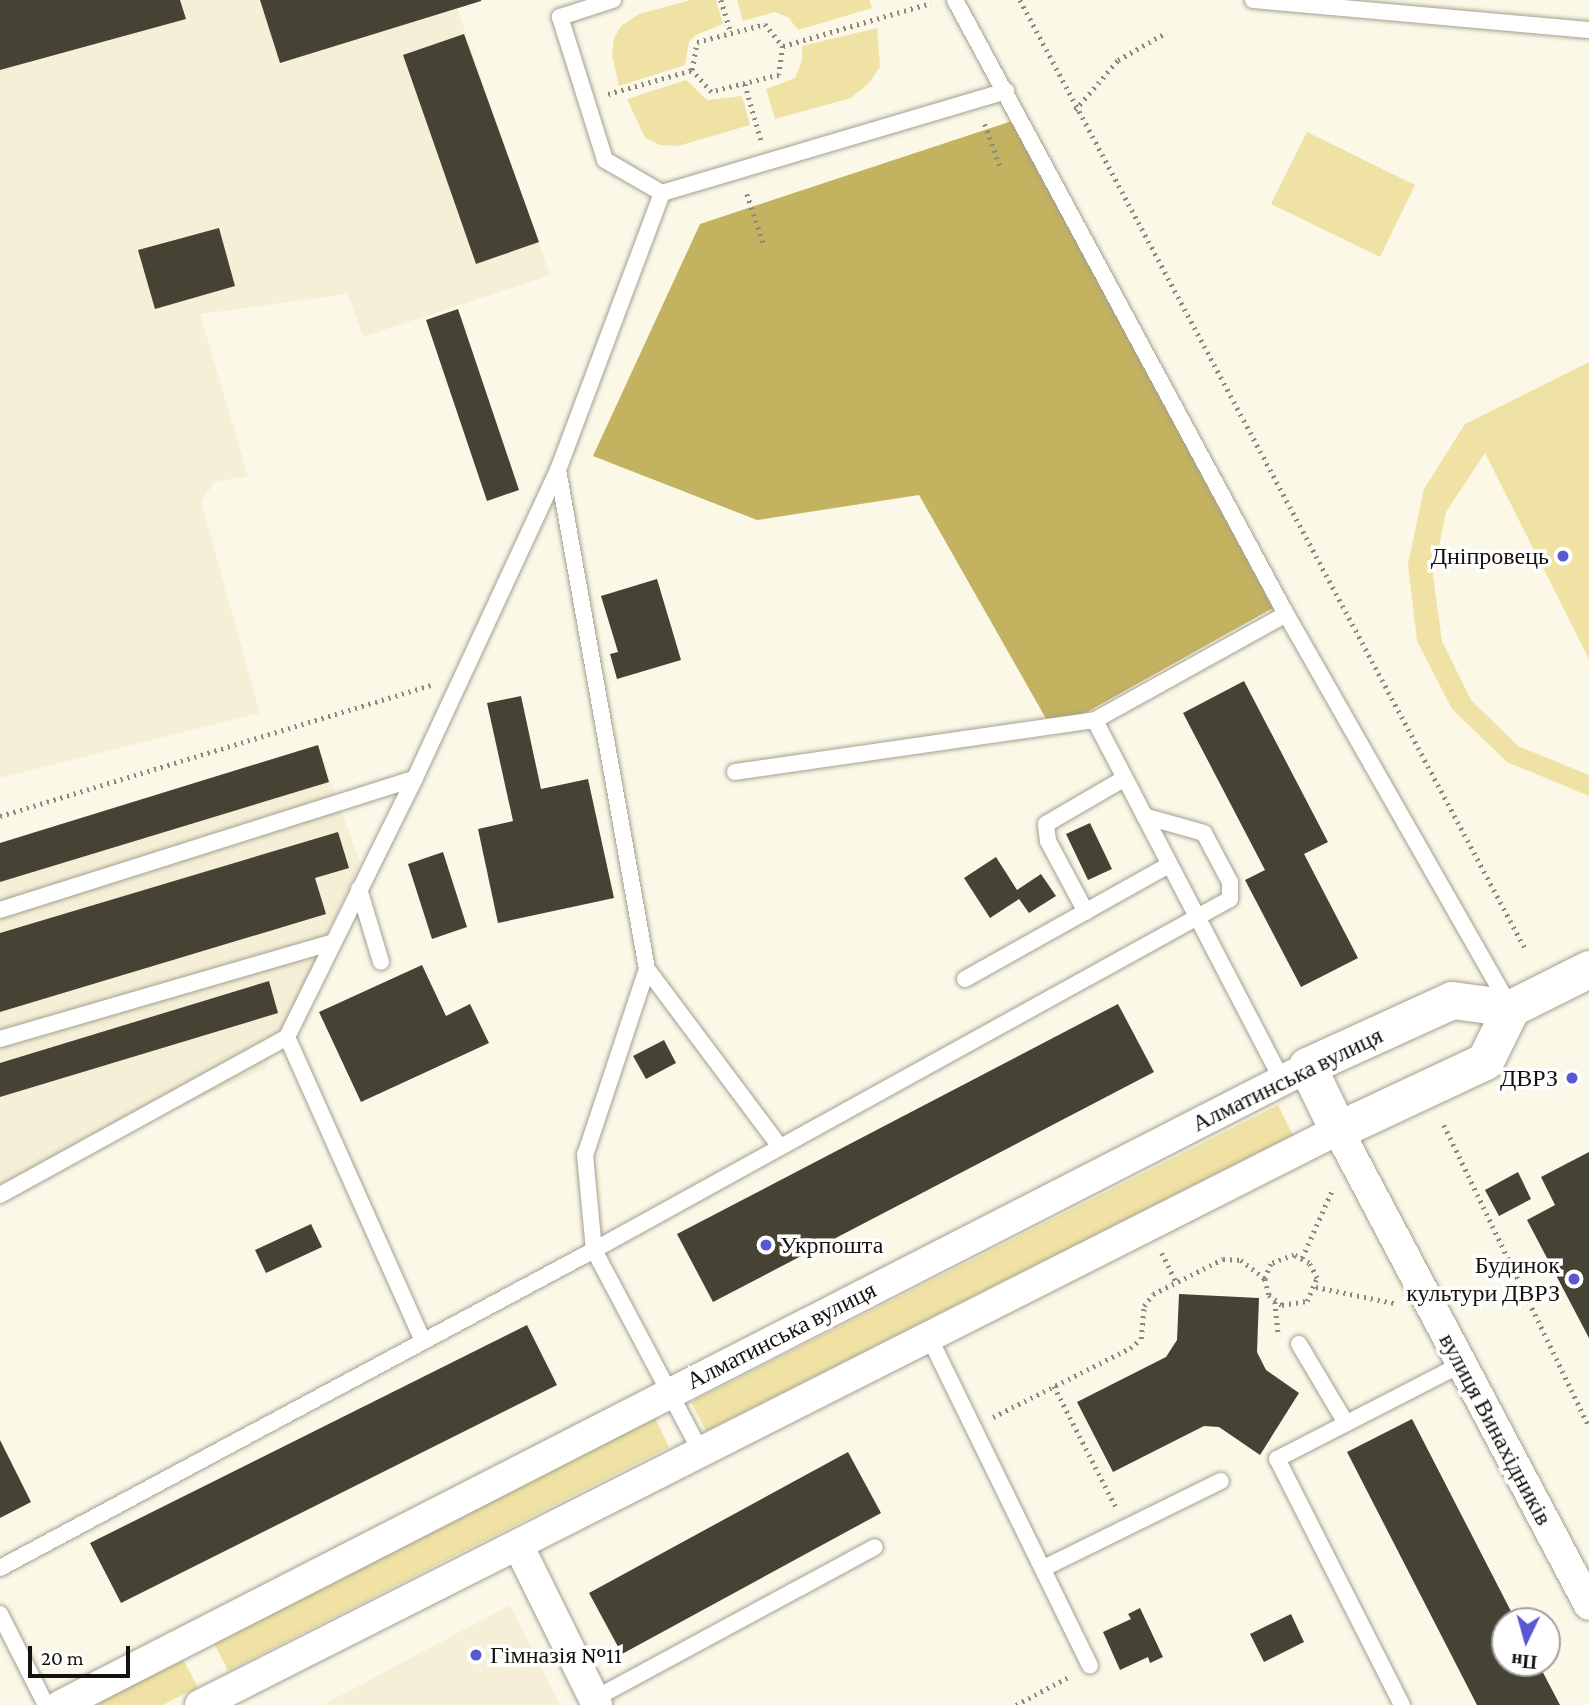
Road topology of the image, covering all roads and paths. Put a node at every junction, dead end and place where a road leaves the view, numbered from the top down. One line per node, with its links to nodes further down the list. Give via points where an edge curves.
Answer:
1 (614, 0): 14 (lane, via 560,17)
2 (721, 0): 9 (path)
3 (942, 0): 10 (path)
4 (956, 0): 13 (lane)
5 (1020, 0): 15 (path)
6 (1253, 0): 7 (lane)
7 (1589, 30)
8 (1167, 32): 15 (path, via 1118,60)
9 (731, 33): 10 (path, via 765,24); 11 (path, via 697,42)
10 (783, 46): 12 (path, via 779,75)
11 (692, 70): 12 (path, via 711,92); 14 (path)
12 (745, 83): 17 (path)
13 (1006, 91): 17 (lane); 23 (lane)
14 (586, 101): 19 (lane, via 605,160)
15 (1075, 110): 37 (path)
16 (984, 120): 18 (path)
17 (768, 162): 19 (lane)
18 (1000, 166)
19 (662, 193): 22 (lane)
20 (747, 193): 21 (path)
21 (764, 245)
22 (558, 470): 24 (lane); 39 (lane)
23 (1286, 614): 25 (lane); 42 (lane)
24 (462, 676): 27 (lane); 29 (path)
25 (1095, 720): 26 (lane); 28 (lane)
26 (735, 772)
27 (415, 778): 32 (lane); 33 (lane)
28 (1125, 778): 30 (lane); 34 (lane, via 1046,824 1048,841)
29 (0, 816)
30 (1144, 816): 31 (lane); 35 (lane, via 1204,833 1225,872 1233,891 1230,899)
31 (1170, 865): 34 (lane); 35 (lane)
32 (359, 889): 36 (lane); 38 (lane)
33 (0, 909)
34 (1086, 912): 41 (lane)
35 (1196, 917): 45 (lane); 48 (lane)
36 (333, 942): 43 (lane); 44 (lane)
37 (1525, 948)
38 (381, 962)
39 (647, 969): 48 (lane); 51 (lane, via 585,1155)
40 (1589, 969): 42 (street)
41 (965, 979)
42 (1511, 1008): 45 (street, Алматинська вулиця, via 1452,1000); 47 (street, via 1485,1061)
43 (287, 1037): 50 (lane); 59 (lane)
44 (0, 1039)
45 (1294, 1072): 47 (street, вулиця Винахідників); 63 (street, Алматинська вулиця)
46 (1444, 1125): 65 (path)
47 (1338, 1130): 58 (street); 61 (street, вулиця Винахідників)
48 (780, 1147): 51 (lane)
49 (1338, 1176): 53 (path)
50 (0, 1195)
51 (594, 1250): 59 (lane); 63 (lane)
52 (1161, 1253): 55 (path)
53 (1302, 1258): 54 (path, via 1278,1259); 56 (path, via 1315,1270)
54 (1265, 1279): 55 (path, via 1241,1260 1223,1259); 56 (path, via 1275,1301 1291,1307 1307,1301)
55 (1176, 1282): 62 (path, via 1153,1294 1144,1306 1141,1339)
56 (1316, 1287): 57 (path)
57 (1406, 1305)
58 (928, 1335): 66 (lane); 67 (street)
59 (423, 1341): 72 (lane)
60 (1300, 1344): 64 (lane)
61 (1462, 1364): 64 (lane); 74 (street, вулиця Винахідників)
62 (1054, 1387): 66 (path); 69 (path)
63 (670, 1391): 67 (lane); 79 (street, Алматинська вулиця)
64 (1346, 1423): 82 (lane, via 1277,1459)
65 (1589, 1426)
66 (974, 1427): 73 (lane)
67 (699, 1450): 70 (street)
68 (1221, 1482): 69 (lane)
69 (1126, 1527): 73 (lane)
70 (519, 1547): 77 (street); 80 (street)
71 (874, 1547): 77 (lane)
72 (0, 1568)
73 (1044, 1568): 76 (lane)
74 (1589, 1605)
75 (0, 1614): 78 (lane)
76 (1090, 1665): 81 (path)
77 (595, 1702)
78 (46, 1705)
79 (61, 1705)
80 (200, 1705)
81 (1016, 1705)
82 (1402, 1705)

